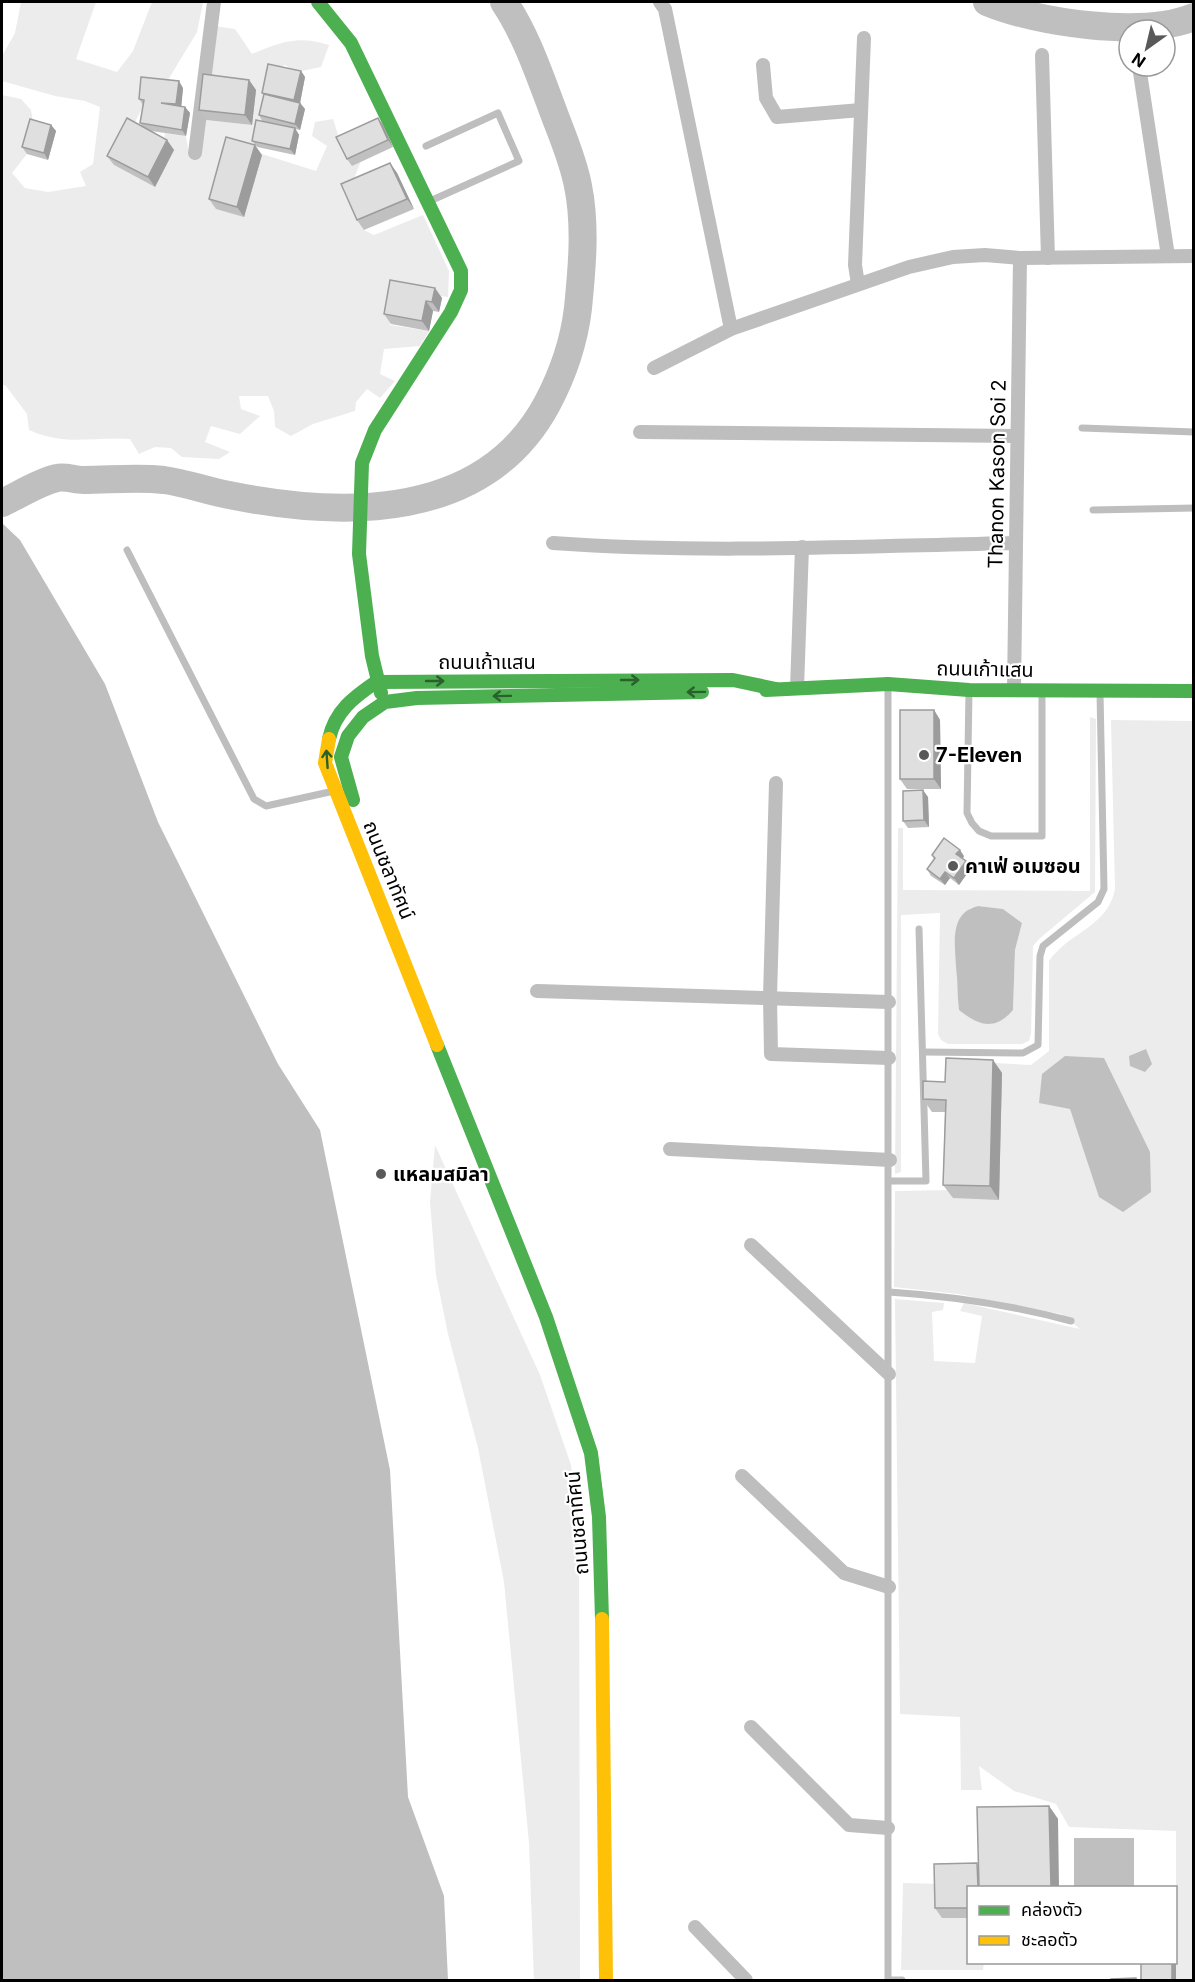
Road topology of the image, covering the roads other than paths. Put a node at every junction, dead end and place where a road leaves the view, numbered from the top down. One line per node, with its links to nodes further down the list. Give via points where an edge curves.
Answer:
1 (214, 2): 10 (street)
2 (318, 2): 11 (main road, via 351,43)
3 (660, 2): 17 (street, via 665,9)
4 (864, 38): 8 (street)
5 (1042, 55): 15 (street)
6 (763, 65): 8 (street, via 766,98 777,117)
7 (1141, 78): 12 (street)
8 (861, 110): 16 (street, via 855,265)
9 (426, 146): 11 (lane, via 498,113 519,161)
10 (195, 153)
11 (427, 202): 29 (main road, via 460,271 461,290 375,430 362,463 359,554)
12 (1168, 256): 13 (street); 15 (street)
13 (1194, 256)
14 (1020, 258): 15 (street); 16 (street, via 952,257); 22 (street, Thanon Kason Soi 2)
15 (1048, 258)
16 (858, 284): 17 (street)
17 (731, 329): 18 (street)
18 (654, 368)
19 (1082, 428): 21 (lane)
20 (640, 432): 22 (street)
21 (1194, 432)
22 (1017, 436): 26 (street, Thanon Kason Soi 2)
23 (1194, 508): 24 (lane)
24 (1094, 510)
25 (553, 543): 27 (street)
26 (1016, 543): 27 (street); 33 (street, Thanon Kason Soi 2)
27 (802, 547): 31 (street)
28 (127, 550): 40 (lane, via 254,799 266,806)
29 (376, 682): 32 (main road, ถนนเก้าแสน, one-way to 32, via 733,680); 38 (main road); 40 (main road, ถนนชลาทัศน์, one-way to 29, via 326,763 328,732 342,709)
30 (888, 684): 31 (main road, ถนนเก้าแสน); 34 (main road, ถนนเก้าแสน); 44 (lane)
31 (797, 688): 32 (main road, ถนนเก้าแสน)
32 (776, 689): 38 (main road, ถนนเก้าแสน, one-way to 38)
33 (1014, 689): 34 (main road, ถนนเก้าแสน); 35 (main road, ถนนเก้าแสน)
34 (969, 690): 35 (lane, via 967,813 979,831 991,836 1042,836)
35 (1042, 690): 36 (main road, ถนนเก้าแสน)
36 (1100, 691): 37 (main road, ถนนเก้าแสน); 45 (lane, via 1103,896 1043,946 1038,1045 1023,1053)
37 (1194, 691)
38 (385, 702): 47 (main road, ถนนชลาทัศน์, via 363,717 348,736 341,757 345,778)
39 (776, 783): 43 (street)
40 (336, 790): 47 (main road, ถนนชลาทัศน์)
41 (919, 929): 45 (lane)
42 (537, 991): 43 (street)
43 (770, 997): 44 (street); 46 (street, via 771,1054)
44 (889, 1002): 46 (lane)
45 (923, 1052): 50 (lane, via 926,1181)
46 (889, 1058): 49 (lane)
47 (455, 1087): 60 (main road, ถนนชลาทัศน์, via 546,1317 591,1453 601,1566)
48 (670, 1149): 49 (street)
49 (890, 1160): 50 (lane)
50 (890, 1181): 52 (lane)
51 (752, 1245): 54 (street)
52 (890, 1292): 53 (lane, via 950,1296); 54 (lane)
53 (1071, 1321)
54 (889, 1374): 56 (lane)
55 (742, 1476): 56 (street, via 844,1573)
56 (889, 1587): 58 (lane)
57 (752, 1727): 58 (street, via 849,1825)
58 (888, 1827): 62 (lane, via 888,1980)
59 (695, 1927): 61 (street)
60 (606, 1980)
61 (746, 1980)
62 (902, 1980)

